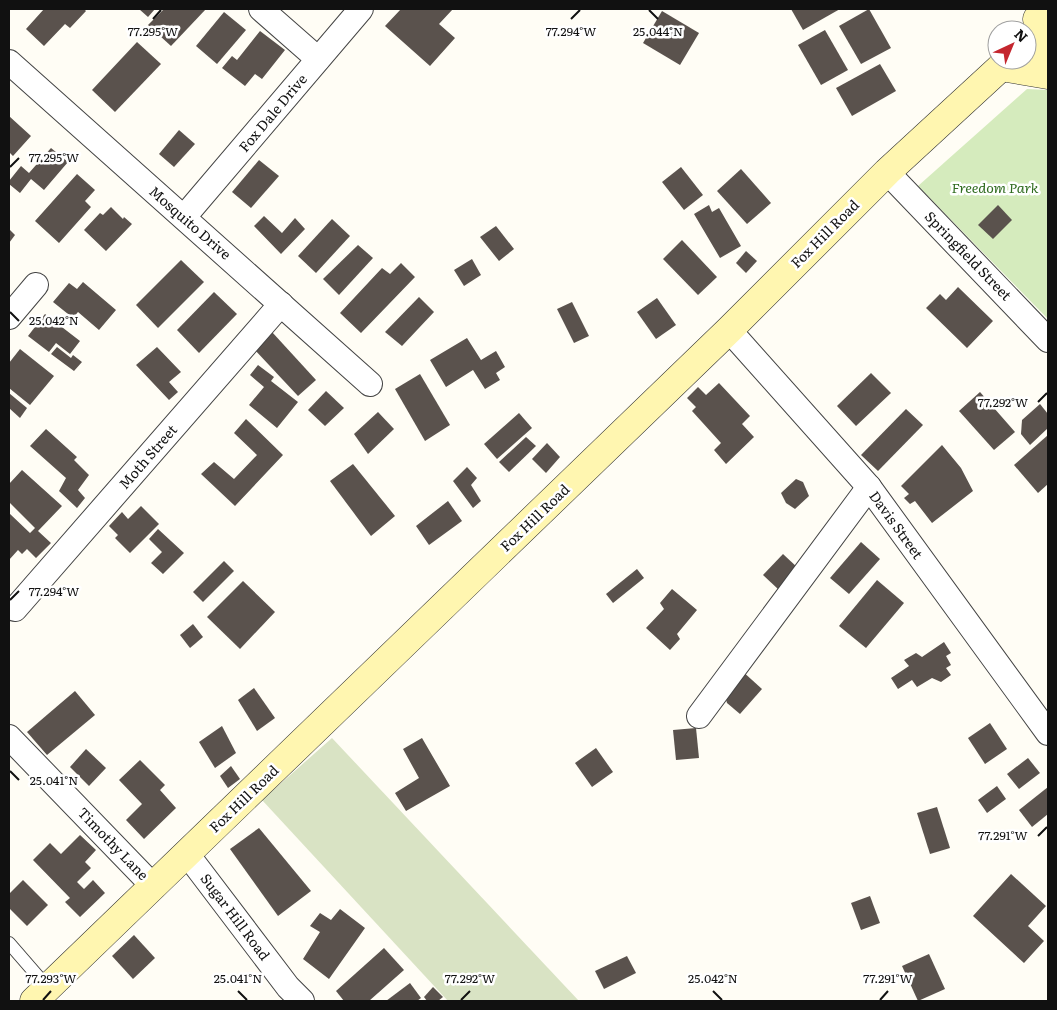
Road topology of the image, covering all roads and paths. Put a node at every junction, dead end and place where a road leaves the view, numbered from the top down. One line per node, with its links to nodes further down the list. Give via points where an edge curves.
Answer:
1 (261, 9): 4 (street)
2 (362, 9): 4 (street, Fox Dale Drive)
3 (1037, 29): 6 (main road)
4 (318, 59): 11 (street, Fox Dale Drive)
5 (9, 62): 11 (street, Mosquito Drive)
6 (1048, 63)
7 (996, 70): 10 (main road, Fox Hill Road)
8 (1029, 70): 9 (main road, Fox Hill Road)
9 (1048, 75)
10 (887, 172): 15 (main road, Fox Hill Road); 16 (street, Springfield Street)
11 (184, 217): 13 (street, Mosquito Drive)
12 (36, 285): 14 (street)
13 (281, 304): 17 (street, Mosquito Drive); 19 (street, Moth Street)
14 (9, 317)
15 (729, 330): 18 (street, Davis Street); 23 (main road, Fox Hill Road)
16 (1048, 340)
17 (370, 384)
18 (869, 487): 20 (street); 21 (street, Davis Street)
19 (15, 609)
20 (698, 716)
21 (1048, 733)
22 (9, 737): 24 (street, Timothy Lane)
23 (187, 854): 24 (main road, Fox Hill Road); 27 (street, Sugar Hill Road)
24 (154, 887): 26 (main road, Fox Hill Road)
25 (11, 950): 26 (lane)
26 (38, 998)
27 (302, 1001)

